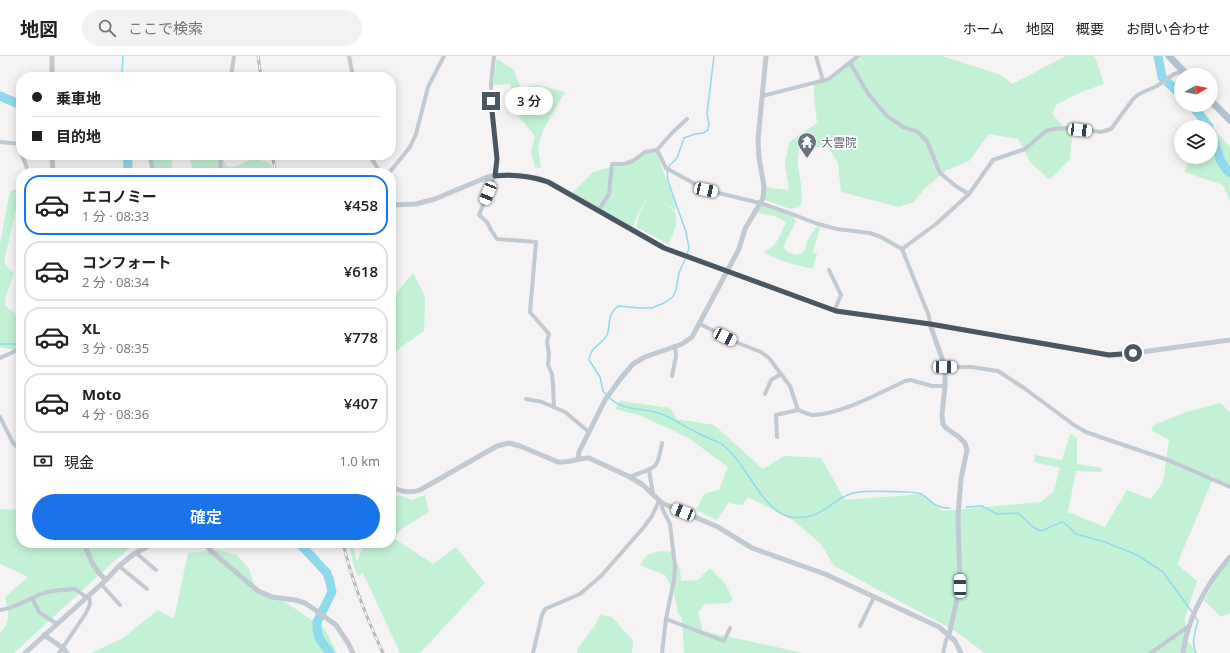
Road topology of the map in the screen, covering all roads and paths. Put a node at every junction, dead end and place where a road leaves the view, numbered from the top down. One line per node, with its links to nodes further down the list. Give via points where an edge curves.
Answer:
1 (52, 56): 12 (street)
2 (234, 56): 13 (street)
3 (349, 56): 14 (street)
4 (444, 56): 24 (street, via 428,87 416,134 410,147)
5 (494, 56): 25 (street, via 491,101 497,159)
6 (766, 56): 17 (street)
7 (816, 56): 16 (street)
8 (858, 56): 10 (street)
9 (1173, 57): 11 (main road)
10 (850, 63): 16 (street, via 829,79); 26 (street, via 869,95 887,116 918,132 927,141 940,173)
11 (1181, 68)
12 (52, 72)
13 (232, 72)
14 (352, 72)
15 (1174, 74): 26 (street, via 1139,94 1107,131 1053,129 1025,149 993,160)
16 (822, 81): 17 (street)
17 (762, 96): 27 (street, via 758,140 764,186)
18 (1218, 108): 20 (main road)
19 (687, 119): 23 (street)
20 (1230, 120)
21 (0, 142): 22 (street)
22 (16, 144)
23 (657, 150): 27 (street, via 666,168 706,190); 29 (street, via 645,152 624,164 612,164 609,194)
24 (393, 168)
25 (495, 176): 28 (street, via 416,204); 29 (street, via 509,174 537,178); 46 (street, via 479,215 487,222 497,239 536,242 530,312 549,334 548,365 552,374)
26 (970, 194): 30 (street)
27 (760, 203): 30 (street, via 818,224 870,233); 32 (street, via 745,229 739,249)
28 (396, 206)
29 (598, 211): 32 (street, via 664,248)
30 (902, 249): 35 (street)
31 (829, 270): 33 (street, via 841,295)
32 (727, 271): 33 (street); 34 (street)
33 (834, 310): 35 (street)
34 (700, 324): 37 (street, via 692,336); 41 (street, via 761,352)
35 (930, 324): 36 (street, via 1109,355); 40 (street)
36 (1230, 340)
37 (675, 346): 42 (street); 49 (street, via 633,364 604,400)
38 (16, 351): 39 (street)
39 (0, 358)
40 (945, 367): 43 (street); 56 (street, via 998,371 1086,432 1168,460)
41 (781, 374): 44 (street, via 771,380); 47 (street, via 790,386)
42 (672, 376)
43 (945, 386): 47 (street, via 932,386 911,380 829,414 811,415); 81 (street, via 943,424 965,443 967,450 961,479 958,516 960,586)
44 (765, 394)
45 (526, 399): 46 (street)
46 (554, 407): 49 (street, via 565,412)
47 (798, 410): 50 (street, via 776,415)
48 (0, 417): 52 (street)
49 (589, 432): 53 (street)
50 (777, 437)
51 (662, 443): 54 (street, via 657,464)
52 (16, 445)
53 (578, 459): 55 (street, via 589,458); 57 (street, via 558,462 509,443 497,446 420,490 408,492)
54 (649, 470): 55 (street); 58 (street)
55 (630, 477): 58 (street)
56 (1230, 486)
57 (396, 488)
58 (653, 494): 59 (street)
59 (660, 502): 71 (street, via 712,524 756,550 825,574); 75 (street, via 670,524 675,567); 87 (street, via 644,528 601,576 580,594 545,609)
60 (86, 548): 67 (street, via 95,568)
61 (145, 548): 63 (street)
62 (209, 548): 86 (street, via 258,591 272,597 305,603 336,625)
63 (136, 553): 65 (street); 66 (street)
64 (1230, 557): 78 (street, via 1206,589)
65 (120, 566): 67 (street); 69 (street)
66 (156, 570)
67 (106, 580): 68 (street)
68 (101, 584): 70 (street); 73 (street)
69 (147, 589)
70 (87, 596): 72 (street, via 75,589); 76 (street); 82 (street, via 90,604 86,613)
71 (874, 597): 77 (street); 81 (street, via 939,627)
72 (32, 598): 74 (street); 76 (street, via 38,612)
73 (120, 605)
74 (0, 610)
75 (666, 619): 79 (street, via 724,641); 88 (street)
76 (57, 624): 80 (street)
77 (860, 626)
78 (1189, 626): 91 (street); 92 (street)
79 (730, 628)
80 (44, 635): 82 (street); 83 (street)
81 (949, 635): 89 (street); 90 (street)
82 (63, 648): 84 (street); 85 (street)
83 (25, 653)
84 (59, 653)
85 (67, 653)
86 (353, 653)
87 (533, 653)
88 (662, 653)
89 (943, 653)
90 (961, 653)
91 (1151, 653)
92 (1183, 653)

